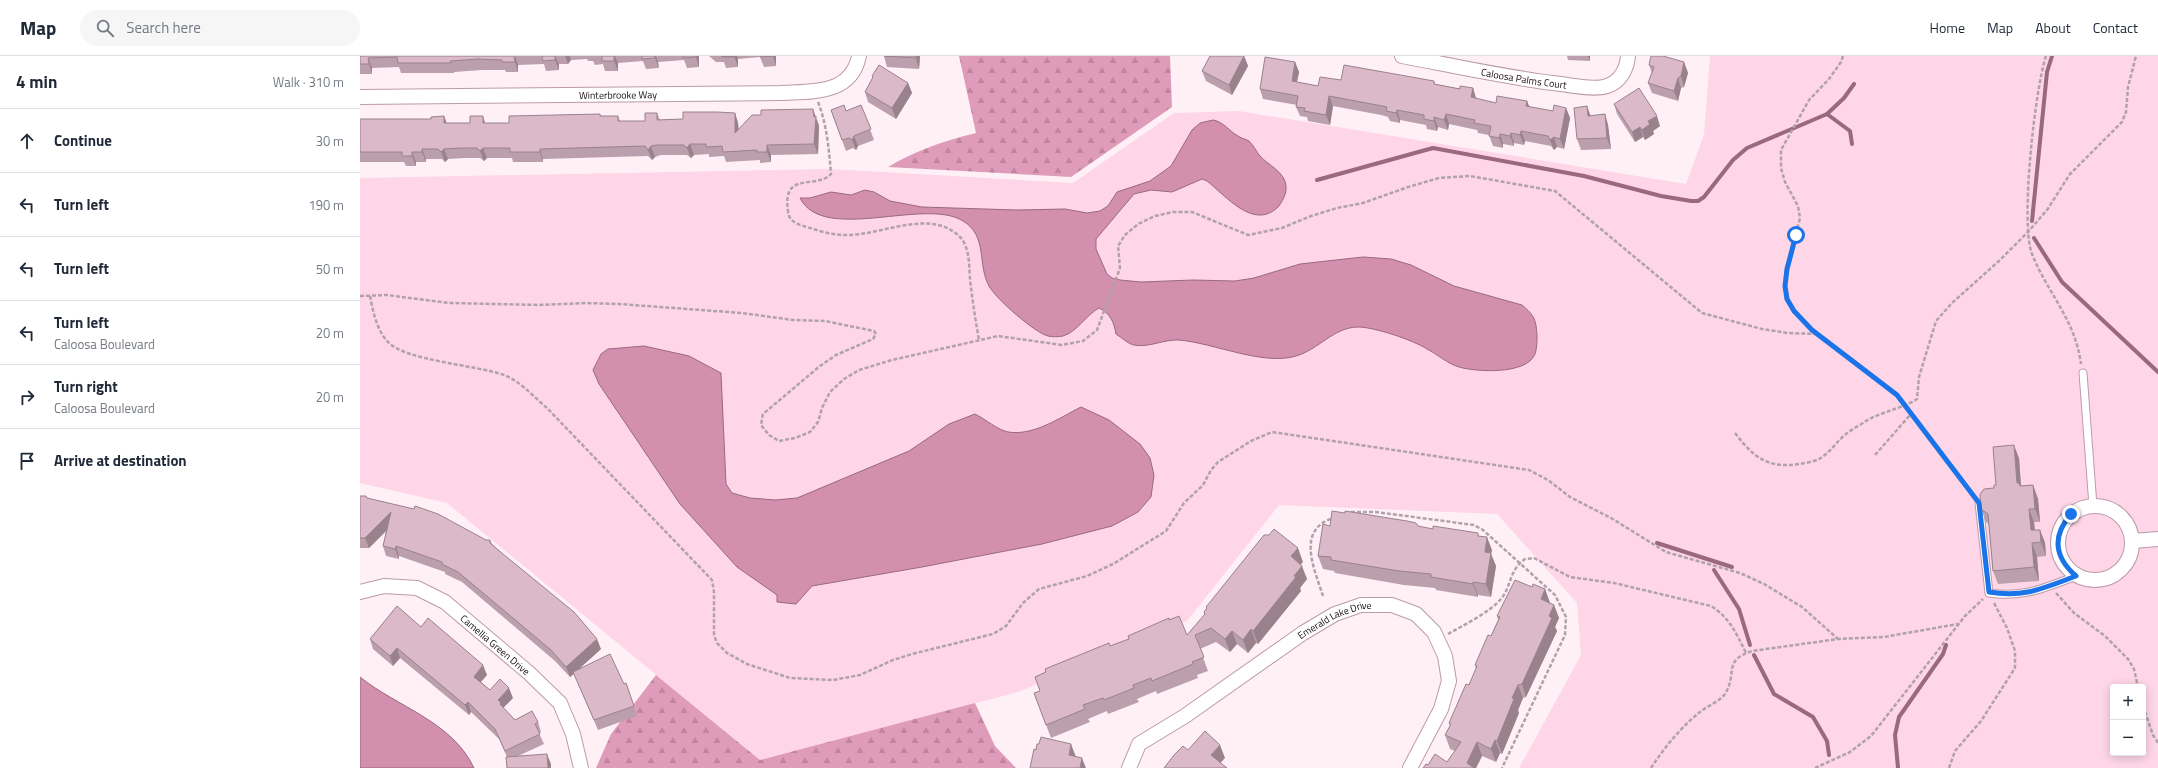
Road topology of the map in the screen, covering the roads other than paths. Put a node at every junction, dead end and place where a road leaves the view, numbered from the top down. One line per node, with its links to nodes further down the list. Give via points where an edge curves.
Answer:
1 (859, 56): 4 (street, Winterbrooke Way, via 849,78 831,90)
2 (1402, 56): 3 (street, Caloosa Palms Court, via 1518,79 1606,87 1620,78 1628,64)
3 (1628, 56)
4 (360, 97)
5 (2083, 373): 7 (lane)
6 (1979, 503): 10 (lane, via 1989,592 2008,596 2027,594)
7 (2093, 506): 9 (street, via 2104,507 2120,516 2130,530); 10 (street, via 2081,508 2071,514 2058,534 2060,558)
8 (2158, 540): 9 (street)
9 (2133, 541): 10 (street, via 2127,564 2110,578 2098,581)
10 (2076, 576)
11 (360, 592): 12 (street, Camellia Green Drive, via 384,586 417,588 445,602 529,673 560,703 573,734)
12 (581, 768)
13 (1129, 768): 14 (street, Emerald Lake Drive, via 1139,744 1185,716 1303,633 1336,614 1361,605 1392,605 1416,614 1434,632 1445,656 1449,681 1441,709)
14 (1410, 768)

